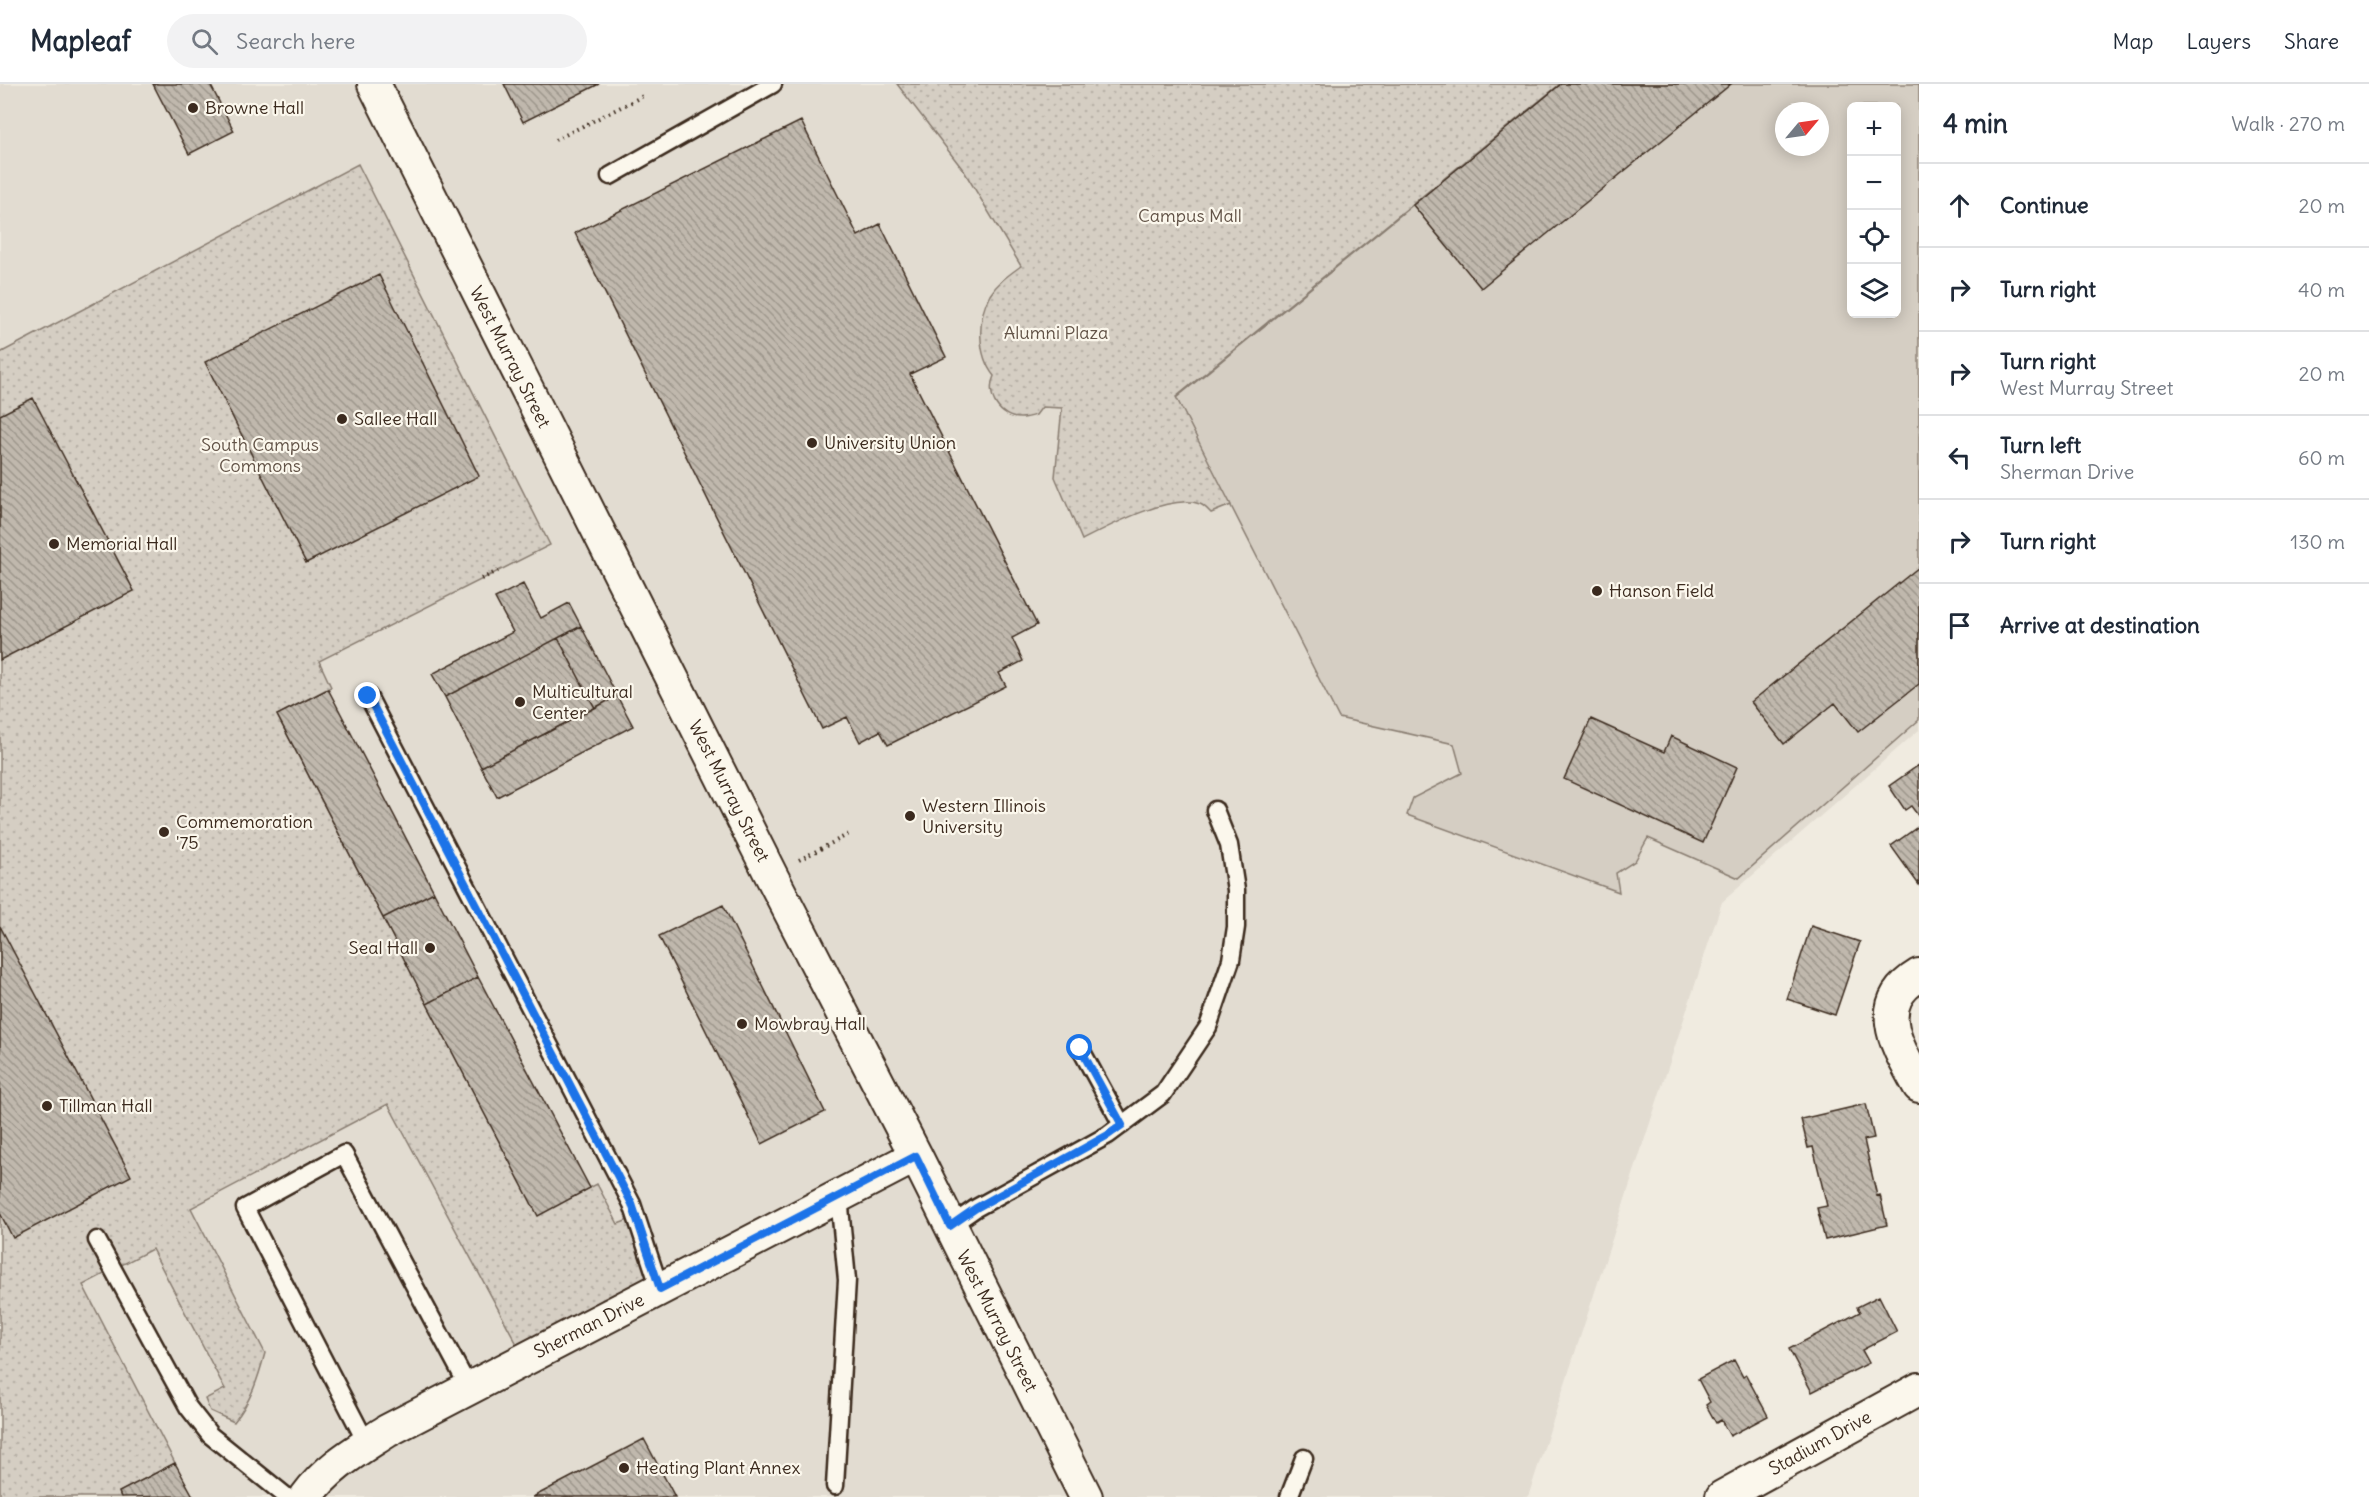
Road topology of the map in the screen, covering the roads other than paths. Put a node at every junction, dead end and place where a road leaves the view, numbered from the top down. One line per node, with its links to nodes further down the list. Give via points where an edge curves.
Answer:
1 (374, 84): 10 (street, West Murray Street)
2 (773, 84): 3 (lane)
3 (610, 176)
4 (368, 696): 14 (lane, via 632,1204)
5 (1215, 810): 9 (lane, via 1228,845 1236,890 1231,960 1208,1028 1163,1094)
6 (1919, 975): 8 (street, via 1902,989 1895,1002 1891,1028)
7 (1080, 1048): 9 (lane)
8 (1919, 1086)
9 (1122, 1125): 12 (lane)
10 (916, 1156): 11 (street, Sherman Drive); 12 (street, West Murray Street)
11 (838, 1197): 14 (street, Sherman Drive); 19 (lane, via 847,1280)
12 (950, 1226): 23 (street, West Murray Street)
13 (97, 1240): 21 (lane, via 188,1407 210,1435)
14 (660, 1289): 15 (street, Sherman Drive)
15 (469, 1388): 17 (street, Sherman Drive); 17 (lane, via 344,1154 245,1208)
16 (1919, 1389): 20 (street, Stadium Drive)
17 (367, 1444): 22 (street, Sherman Drive, via 336,1464)
18 (1304, 1458): 24 (lane)
19 (835, 1486)
20 (1767, 1486): 25 (street, Stadium Drive)
21 (287, 1497)
22 (306, 1497)
23 (1086, 1497)
24 (1289, 1497)
25 (1722, 1497)

